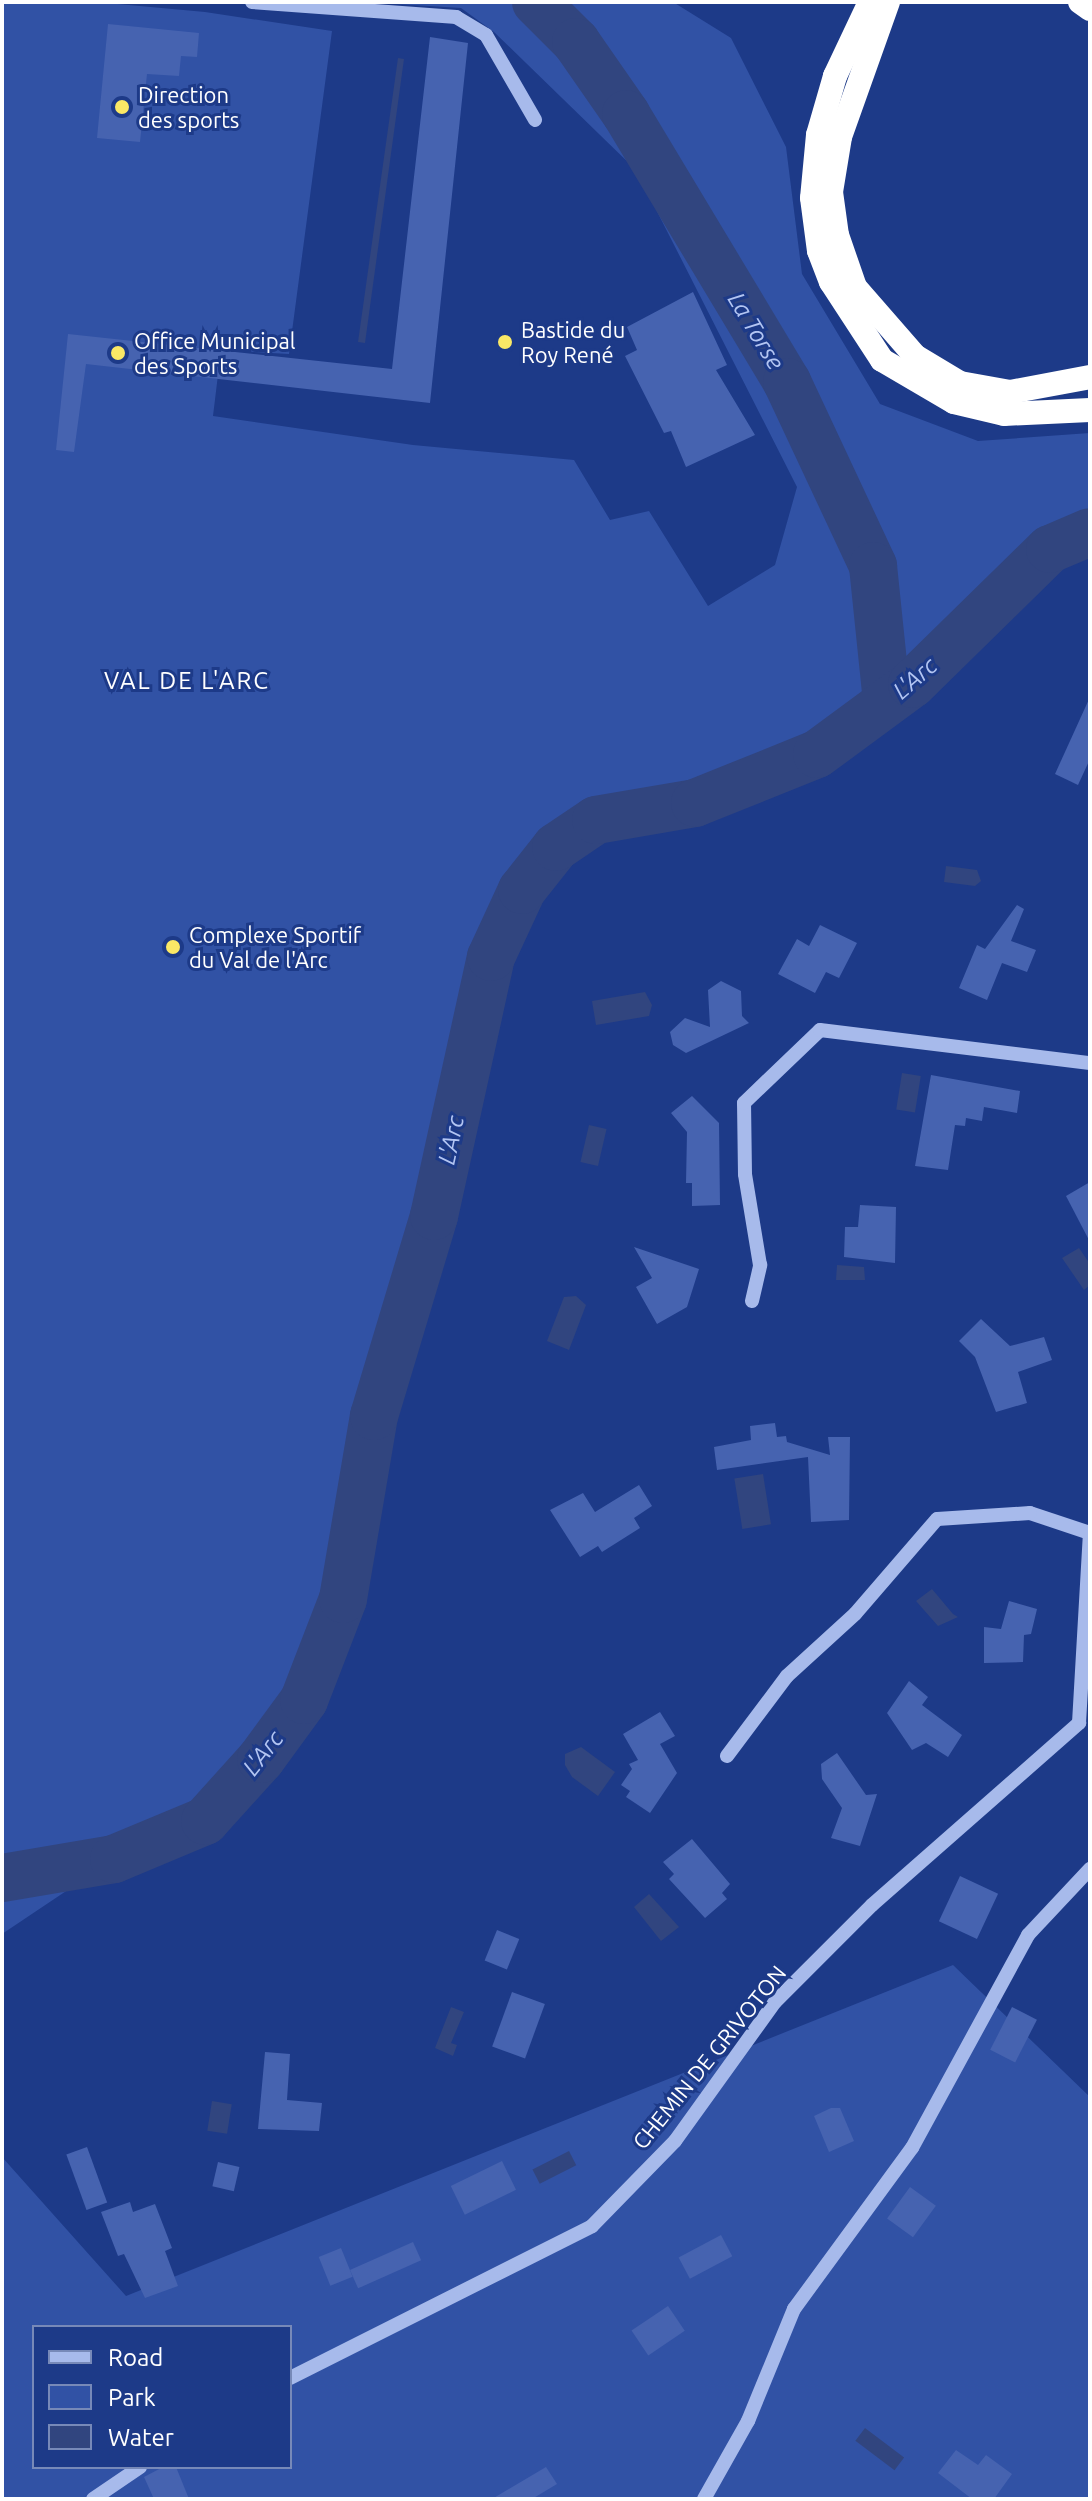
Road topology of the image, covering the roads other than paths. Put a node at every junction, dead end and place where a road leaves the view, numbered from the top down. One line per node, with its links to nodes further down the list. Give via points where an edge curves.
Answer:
1 (252, 2): 6 (street, via 456,17 486,35)
2 (870, 2): 8 (highway, via 835,76 818,135 812,198 819,251 831,282 882,360 954,402 1004,414)
3 (888, 2): 7 (highway, via 840,137 831,192 837,235 855,287 915,356 960,383 1010,392)
4 (1080, 2): 5 (highway)
5 (1090, 9)
6 (535, 120)
7 (1090, 377)
8 (1090, 410)
9 (1090, 1063): 10 (street, via 820,1030 744,1103 745,1174 760,1265)
10 (752, 1301)
11 (1090, 1533): 12 (street, via 1030,1513 937,1519 855,1614 787,1676); 14 (street, CHEMIN DE GRIVOTON, via 1079,1723 872,1905 775,2002 675,2141 592,2226)
12 (727, 1756)
13 (1090, 1869): 17 (street, via 1028,1935 912,2148 794,2309 748,2421)
14 (292, 2377)
15 (137, 2469): 16 (street)
16 (93, 2499)
17 (704, 2499)

